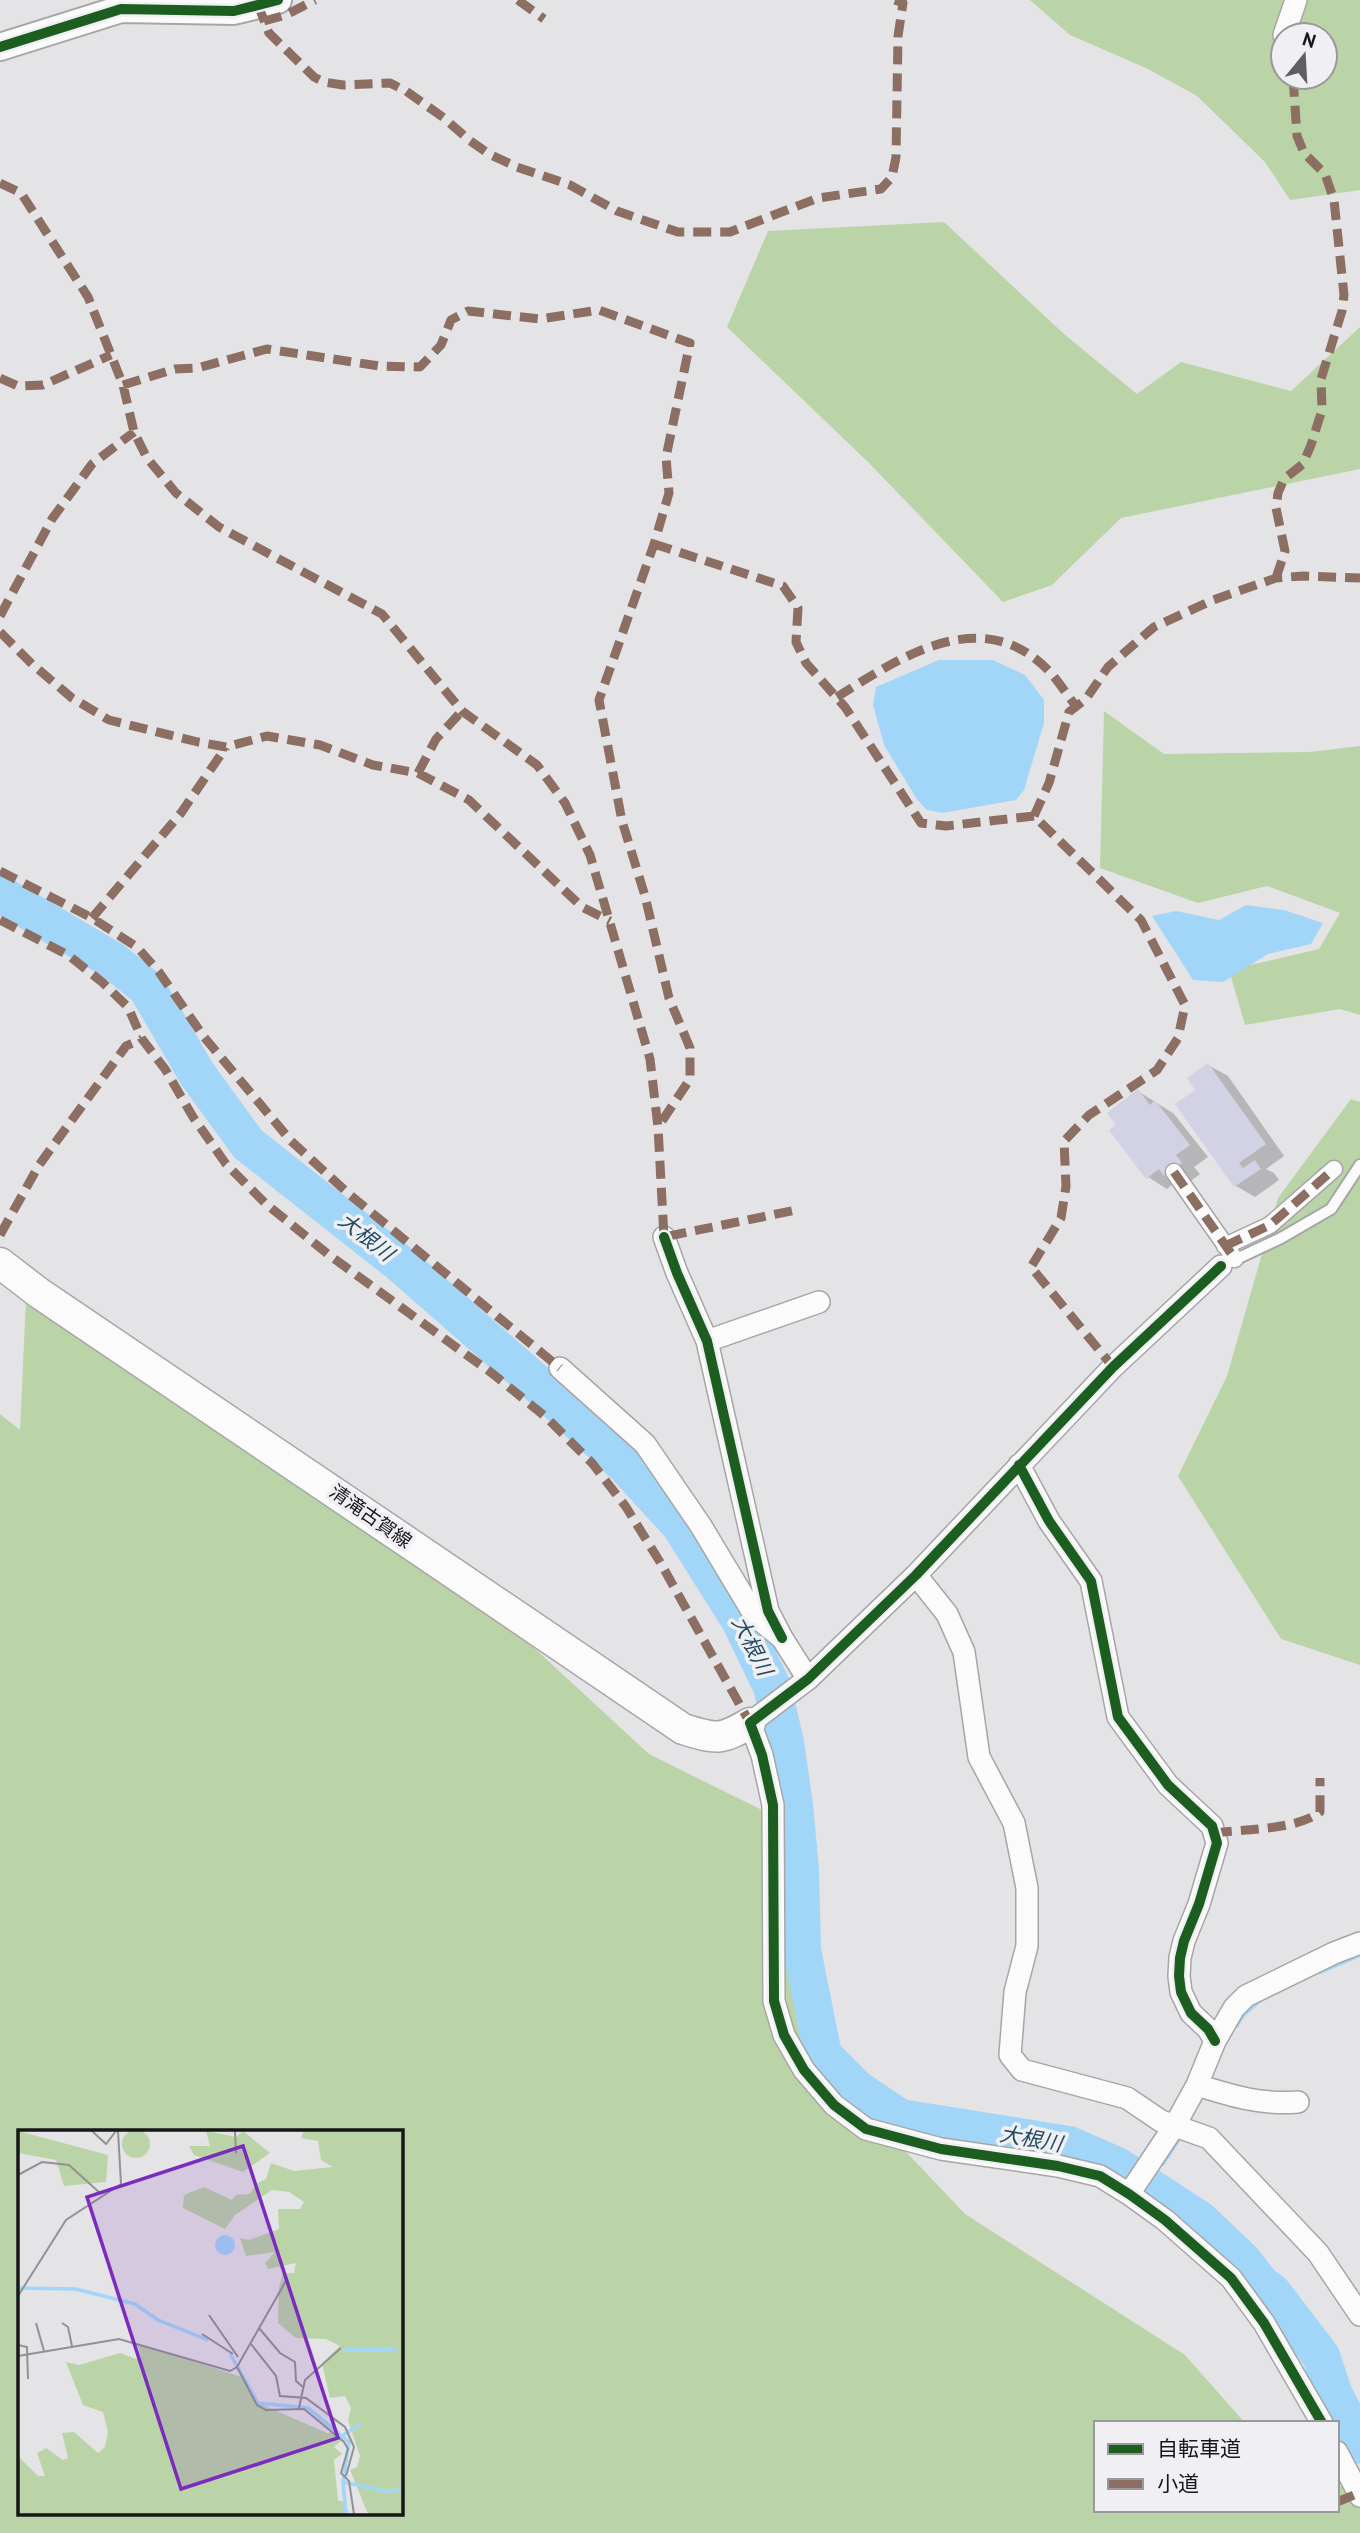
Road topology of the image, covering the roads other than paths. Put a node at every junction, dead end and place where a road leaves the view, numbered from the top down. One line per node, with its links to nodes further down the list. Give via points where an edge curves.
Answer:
1 (278, 0): 3 (street, via 234,11)
2 (1296, 0): 4 (street)
3 (118, 4): 5 (street)
4 (1289, 21)
5 (0, 47)
6 (1360, 1165): 10 (lane, via 1331,1209 1281,1238)
7 (1334, 1169): 10 (street)
8 (1174, 1172): 10 (street)
9 (664, 1237): 13 (street)
10 (1227, 1257): 15 (street)
11 (0, 1263): 19 (main road, 清滝古賀線, via 683,1729 712,1738)
12 (819, 1302): 13 (street)
13 (707, 1341): 17 (street, via 768,1611)
14 (561, 1368): 17 (street, via 645,1444 755,1616)
15 (1019, 1465): 16 (street); 21 (street, via 1049,1521 1091,1581 1118,1717 1168,1785 1212,1826 1217,1843 1184,1941 1179,1976 1191,2013)
16 (916, 1575): 18 (street); 24 (street, via 947,1614 964,1652 979,1757 1014,1823 1027,1888 1027,1946 1015,1992 1010,2055 1022,2070 1127,2098)
17 (782, 1639): 18 (street)
18 (808, 1679): 19 (street)
19 (750, 1723): 25 (street, via 773,1805 774,2001 784,2035 804,2070 834,2105 866,2129 941,2149 1100,2176)
20 (1360, 1943): 21 (street, via 1246,1996)
21 (1215, 2041): 22 (street)
22 (1197, 2085): 23 (street, via 1248,2101); 24 (street)
23 (1298, 2102)
24 (1175, 2125): 25 (street); 26 (street, via 1209,2138 1318,2253)
25 (1129, 2194): 27 (street, via 1231,2278 1264,2323)
26 (1360, 2315)
27 (1321, 2421)
28 (1339, 2456): 29 (street)
29 (1360, 2496)

